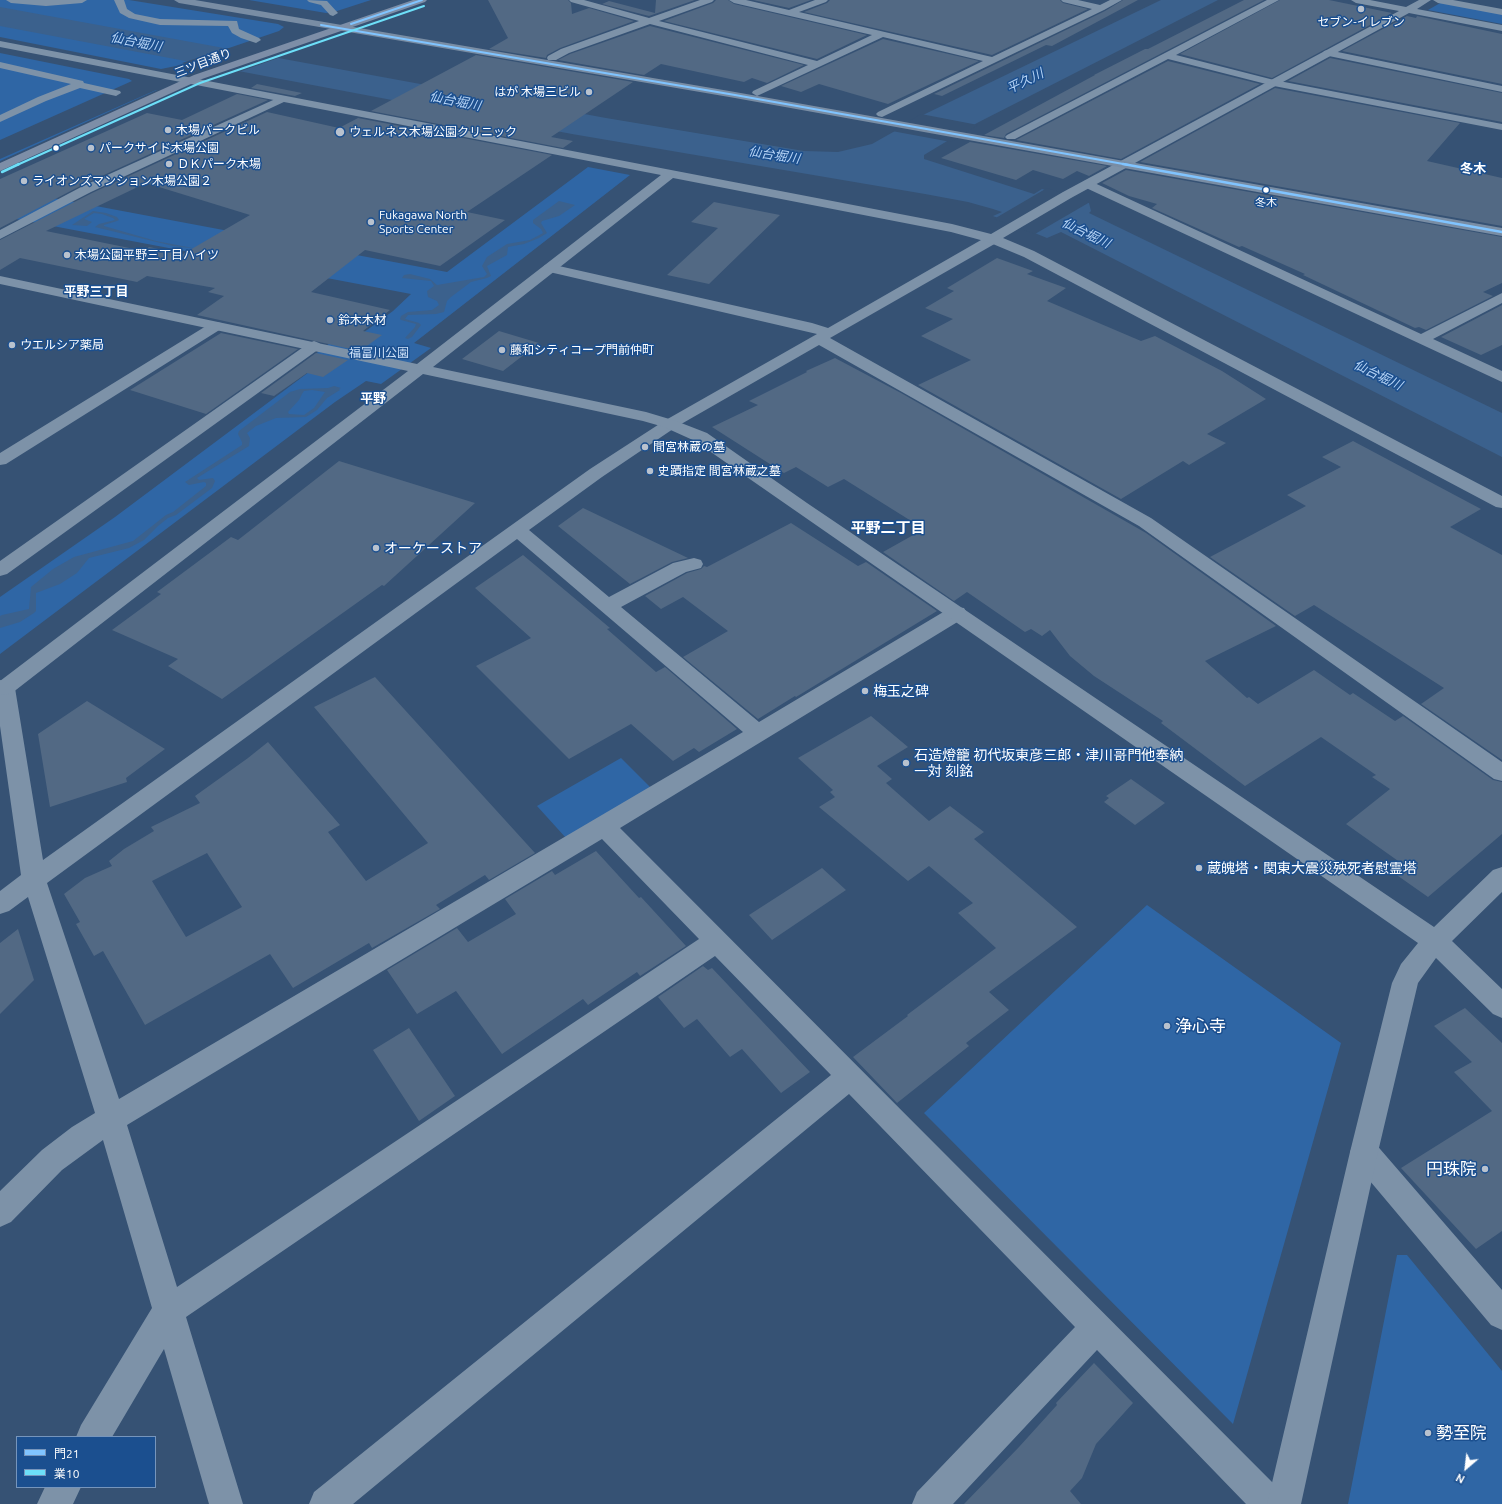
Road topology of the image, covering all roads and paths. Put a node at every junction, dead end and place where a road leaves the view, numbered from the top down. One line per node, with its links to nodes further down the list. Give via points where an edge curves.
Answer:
1 (11, 0): 2 (street, via 46,3)
2 (82, 0)
3 (119, 0): 29 (street, via 123,11 147,20)
4 (179, 0): 31 (main road)
5 (213, 0): 27 (main road)
6 (312, 0): 27 (street, via 324,3)
7 (393, 0): 27 (main road, 三ツ目通り)
8 (422, 0): 30 (main road, 三ツ目通り)
9 (574, 0): 28 (street)
10 (709, 0): 28 (street)
11 (734, 0): 25 (street)
12 (823, 0): 25 (street)
13 (1066, 0): 22 (street)
14 (1117, 0): 22 (street)
15 (1274, 0): 37 (street)
16 (1356, 0): 23 (street)
17 (1426, 0): 23 (street)
18 (1438, 0): 24 (highway)
19 (1466, 0): 21 (highway)
20 (1477, 0): 21 (highway)
21 (1502, 6)
22 (1101, 8): 39 (street)
23 (1410, 10): 32 (street); 36 (street)
24 (1502, 12)
25 (789, 13): 33 (street)
26 (246, 18): 29 (street)
27 (335, 20): 30 (main road, 三ツ目通り); 31 (main road); 42 (main road, 三ツ目通り, via 266,53); 52 (main road)
28 (648, 21): 38 (street, via 564,51); 40 (street)
29 (234, 23): 34 (street, via 235,31)
30 (350, 24): 38 (main road)
31 (322, 25): 42 (main road, 三ツ目通り, via 250,49)
32 (1502, 28)
33 (882, 34): 39 (street); 40 (street)
34 (256, 40)
35 (0, 44): 42 (street)
36 (1328, 53): 43 (street); 46 (street)
37 (1168, 56): 43 (street); 55 (street)
38 (552, 58): 47 (main road)
39 (993, 60): 50 (street)
40 (816, 64): 47 (street)
41 (0, 65): 45 (street, via 76,81)
42 (184, 77): 44 (main road, 三ツ目通り); 49 (street); 58 (main road, 三ツ目通り)
43 (1274, 83): 53 (street); 56 (street)
44 (155, 84)
45 (79, 85): 48 (street); 51 (street)
46 (1502, 90)
47 (757, 93): 50 (main road)
48 (119, 97)
49 (282, 99): 59 (street); 63 (street, via 70,198)
50 (882, 114): 52 (main road)
51 (0, 119)
52 (899, 121): 54 (main road)
53 (1502, 127)
54 (977, 135): 55 (main road); 57 (main road)
55 (1011, 138): 56 (main road)
56 (1133, 159): 57 (street); 61 (main road)
57 (1122, 165): 60 (street); 62 (main road)
58 (0, 167)
59 (669, 174): 64 (street, via 952,228); 65 (street)
60 (1088, 184): 64 (street); 70 (street)
61 (1502, 224)
62 (1502, 232)
63 (0, 235)
64 (993, 239): 69 (street); 76 (street, via 1029,254)
65 (550, 268): 69 (street, via 812,327); 72 (street)
66 (0, 280): 68 (street)
67 (1502, 297): 70 (street)
68 (216, 326): 71 (street); 75 (street)
69 (825, 336): 74 (street); 84 (street, via 1145,522)
70 (1422, 339): 73 (street)
71 (314, 346): 72 (street); 79 (street)
72 (420, 369): 74 (street, via 563,398); 82 (street)
73 (1502, 376)
74 (670, 424): 77 (street); 81 (street, via 701,437)
75 (0, 460)
76 (1502, 503)
77 (518, 529): 80 (street); 87 (street)
78 (694, 564): 80 (street, via 680,567)
79 (0, 570)
80 (609, 605): 83 (street)
81 (957, 613): 83 (street); 89 (street)
82 (3, 688): 87 (street)
83 (758, 733): 85 (street)
84 (1502, 773)
85 (604, 826): 90 (street); 93 (street)
86 (1502, 877): 89 (street)
87 (34, 879): 88 (street); 93 (street)
88 (0, 904)
89 (1435, 940): 91 (street); 94 (street, via 1410,972 1405,983)
90 (718, 941): 92 (street); 96 (street)
91 (1502, 1006)
92 (850, 1076): 98 (street); 103 (street)
93 (110, 1119): 95 (street, via 52,1160); 96 (street)
94 (1364, 1152): 97 (street); 106 (street)
95 (0, 1212)
96 (168, 1311): 99 (street); 102 (street)
97 (1502, 1314)
98 (1097, 1327): 104 (street); 105 (street)
99 (94, 1436)
100 (63, 1488): 101 (street)
101 (54, 1504)
102 (226, 1504)
103 (326, 1504)
104 (928, 1504)
105 (1270, 1504)
106 (1284, 1504)

